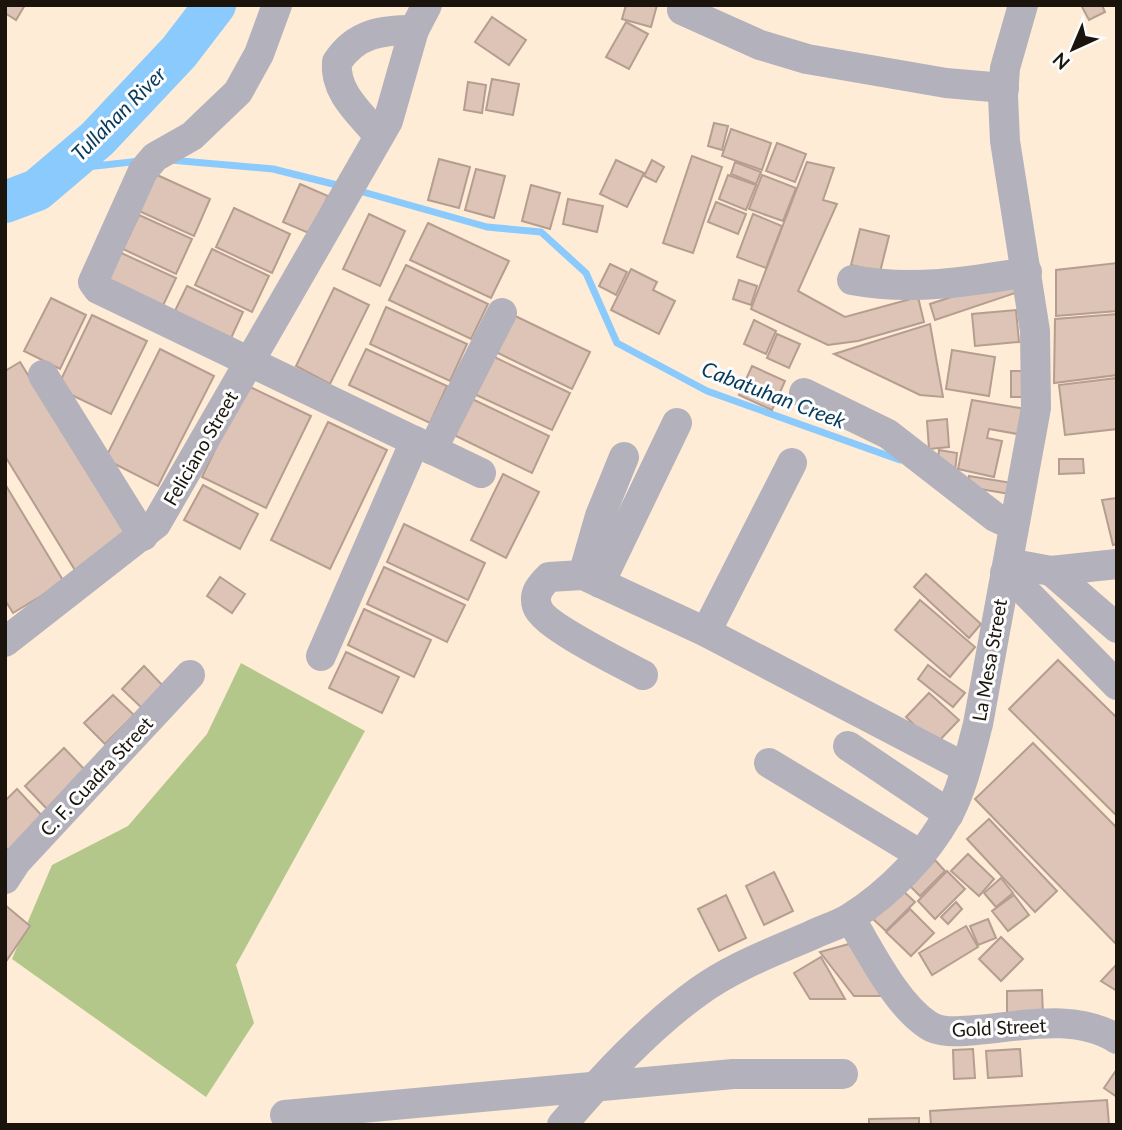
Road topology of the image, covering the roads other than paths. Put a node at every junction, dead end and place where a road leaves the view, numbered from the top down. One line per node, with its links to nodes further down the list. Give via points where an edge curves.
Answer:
1 (277, 5): 10 (street, via 238,92 192,136 149,162 93,282 98,289)
2 (1023, 5): 5 (street, La Mesa Street)
3 (682, 10): 5 (street, via 760,45 807,59)
4 (421, 18): 6 (street, Feliciano Street, via 393,111); 6 (street, via 371,33 352,44 337,62 338,82 345,95)
5 (1003, 88): 7 (street, La Mesa Street, via 1005,141)
6 (378, 135): 10 (street, Feliciano Street)
7 (1027, 272): 8 (street, via 938,285 876,285); 19 (street, La Mesa Street, via 1035,331 1036,408)
8 (852, 280)
9 (502, 313): 14 (street)
10 (249, 362): 14 (street); 18 (street, Feliciano Street, via 156,524)
11 (43, 375): 18 (street)
12 (804, 393): 19 (street, via 888,434 995,517)
13 (677, 423): 22 (street)
14 (423, 445): 17 (street); 26 (street)
15 (624, 457): 22 (street, via 600,516)
16 (792, 463): 24 (street)
17 (481, 473)
18 (143, 536): 25 (street, Feliciano Street)
19 (1010, 551): 21 (street); 29 (street, via 1016,582); 32 (street, La Mesa Street)
20 (1117, 564): 21 (street)
21 (1051, 571): 23 (street)
22 (592, 579): 24 (street); 28 (street, via 549,577 539,588 537,610 567,634)
23 (1117, 628)
24 (706, 632): 32 (street)
25 (5, 642)
26 (321, 656)
27 (190, 675): 35 (street, C. F. Cuadra Street)
28 (643, 675)
29 (1117, 685)
30 (848, 746): 33 (street)
31 (769, 763): 34 (street)
32 (966, 768): 33 (street, La Mesa Street)
33 (949, 814): 34 (street, La Mesa Street)
34 (921, 855): 36 (street, La Mesa Street)
35 (5, 879)
36 (849, 918): 37 (street, Gold Street, via 899,996 931,1027 953,1031 1072,1023); 39 (street, La Mesa Street, via 699,991)
37 (1117, 1039)
38 (843, 1074): 39 (street, via 733,1074)
39 (596, 1085): 40 (street); 41 (street, La Mesa Street)
40 (285, 1115)
41 (562, 1125)

